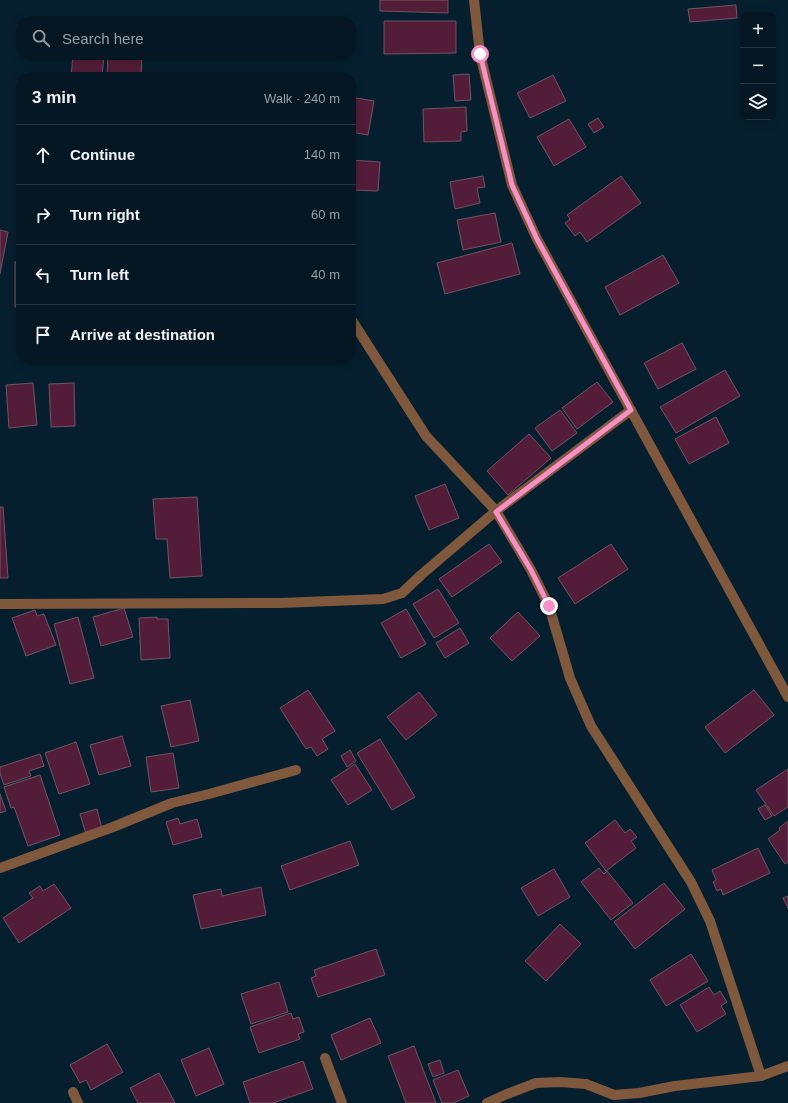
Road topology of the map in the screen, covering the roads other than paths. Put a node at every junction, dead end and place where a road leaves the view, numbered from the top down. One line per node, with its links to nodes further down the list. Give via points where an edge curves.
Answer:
1 (474, 0): 3 (street, via 480,54 512,185 537,239)
2 (356, 327): 4 (street, via 426,436)
3 (631, 410): 4 (street); 6 (street)
4 (496, 512): 5 (street, via 402,593 383,599 280,603); 11 (street, via 531,570 549,606 570,678 591,726 691,882 710,921)
5 (0, 604)
6 (788, 697)
7 (296, 770): 8 (street, via 172,803)
8 (0, 868)
9 (325, 1058): 14 (street)
10 (788, 1066): 11 (street)
11 (760, 1076): 15 (street, via 614,1095 586,1084 536,1083)
12 (73, 1092): 13 (street)
13 (78, 1103)
14 (342, 1103)
15 (487, 1103)

